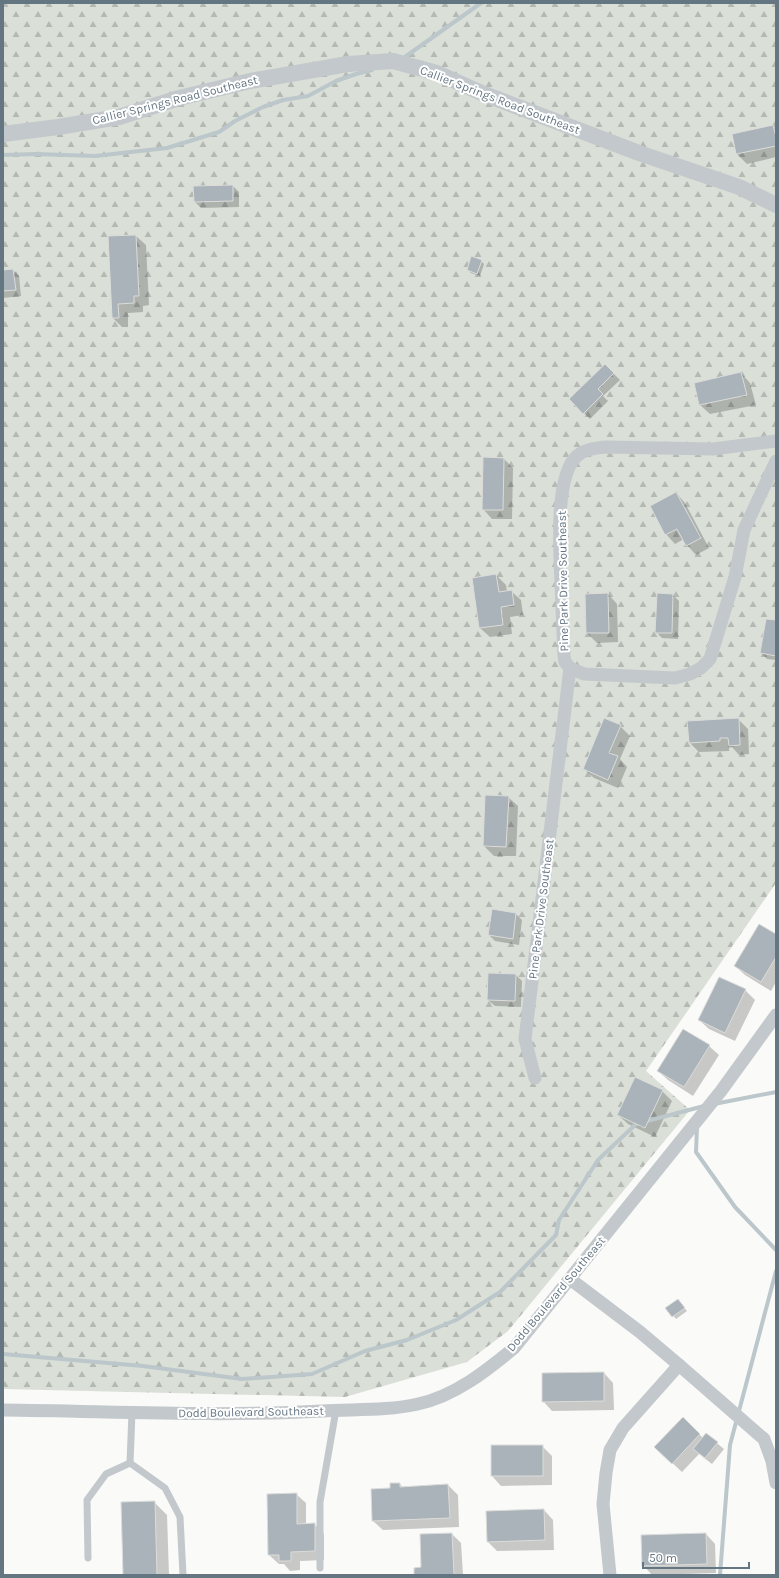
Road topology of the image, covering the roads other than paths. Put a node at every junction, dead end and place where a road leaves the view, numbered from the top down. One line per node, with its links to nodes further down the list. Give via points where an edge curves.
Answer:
1 (3, 134): 2 (street, Callier Springs Road Southeast, via 119,116 258,79 348,64 394,61 437,73 484,94 639,153 739,187)
2 (776, 205)
3 (776, 441): 5 (street, Pine Park Drive Southeast, via 713,449 606,447 588,450 577,456 569,467 562,493 559,521 564,656)
4 (776, 461): 5 (street, Pine Park Drive Southeast, via 744,530 735,577 710,659 690,674 675,678 584,674)
5 (570, 668): 7 (street, Pine Park Drive Southeast, via 525,1039)
6 (776, 1015): 8 (street, Dodd Boulevard Southeast, via 721,1091)
7 (535, 1078)
8 (570, 1280): 9 (street); 11 (street, Dodd Boulevard Southeast, via 514,1348 480,1375 446,1394 419,1404)
9 (679, 1364): 14 (street, via 764,1439); 18 (street, via 623,1428 610,1450 603,1504)
10 (3, 1410): 12 (street, Dodd Boulevard Southeast)
11 (336, 1410): 12 (street, Dodd Boulevard Southeast, via 289,1413); 16 (lane, via 320,1502)
12 (132, 1412): 13 (lane)
13 (130, 1463): 15 (lane, via 106,1474 87,1500); 17 (lane, via 165,1488 180,1517)
14 (776, 1483)
15 (88, 1558)
16 (320, 1568)
17 (183, 1575)
18 (610, 1575)

